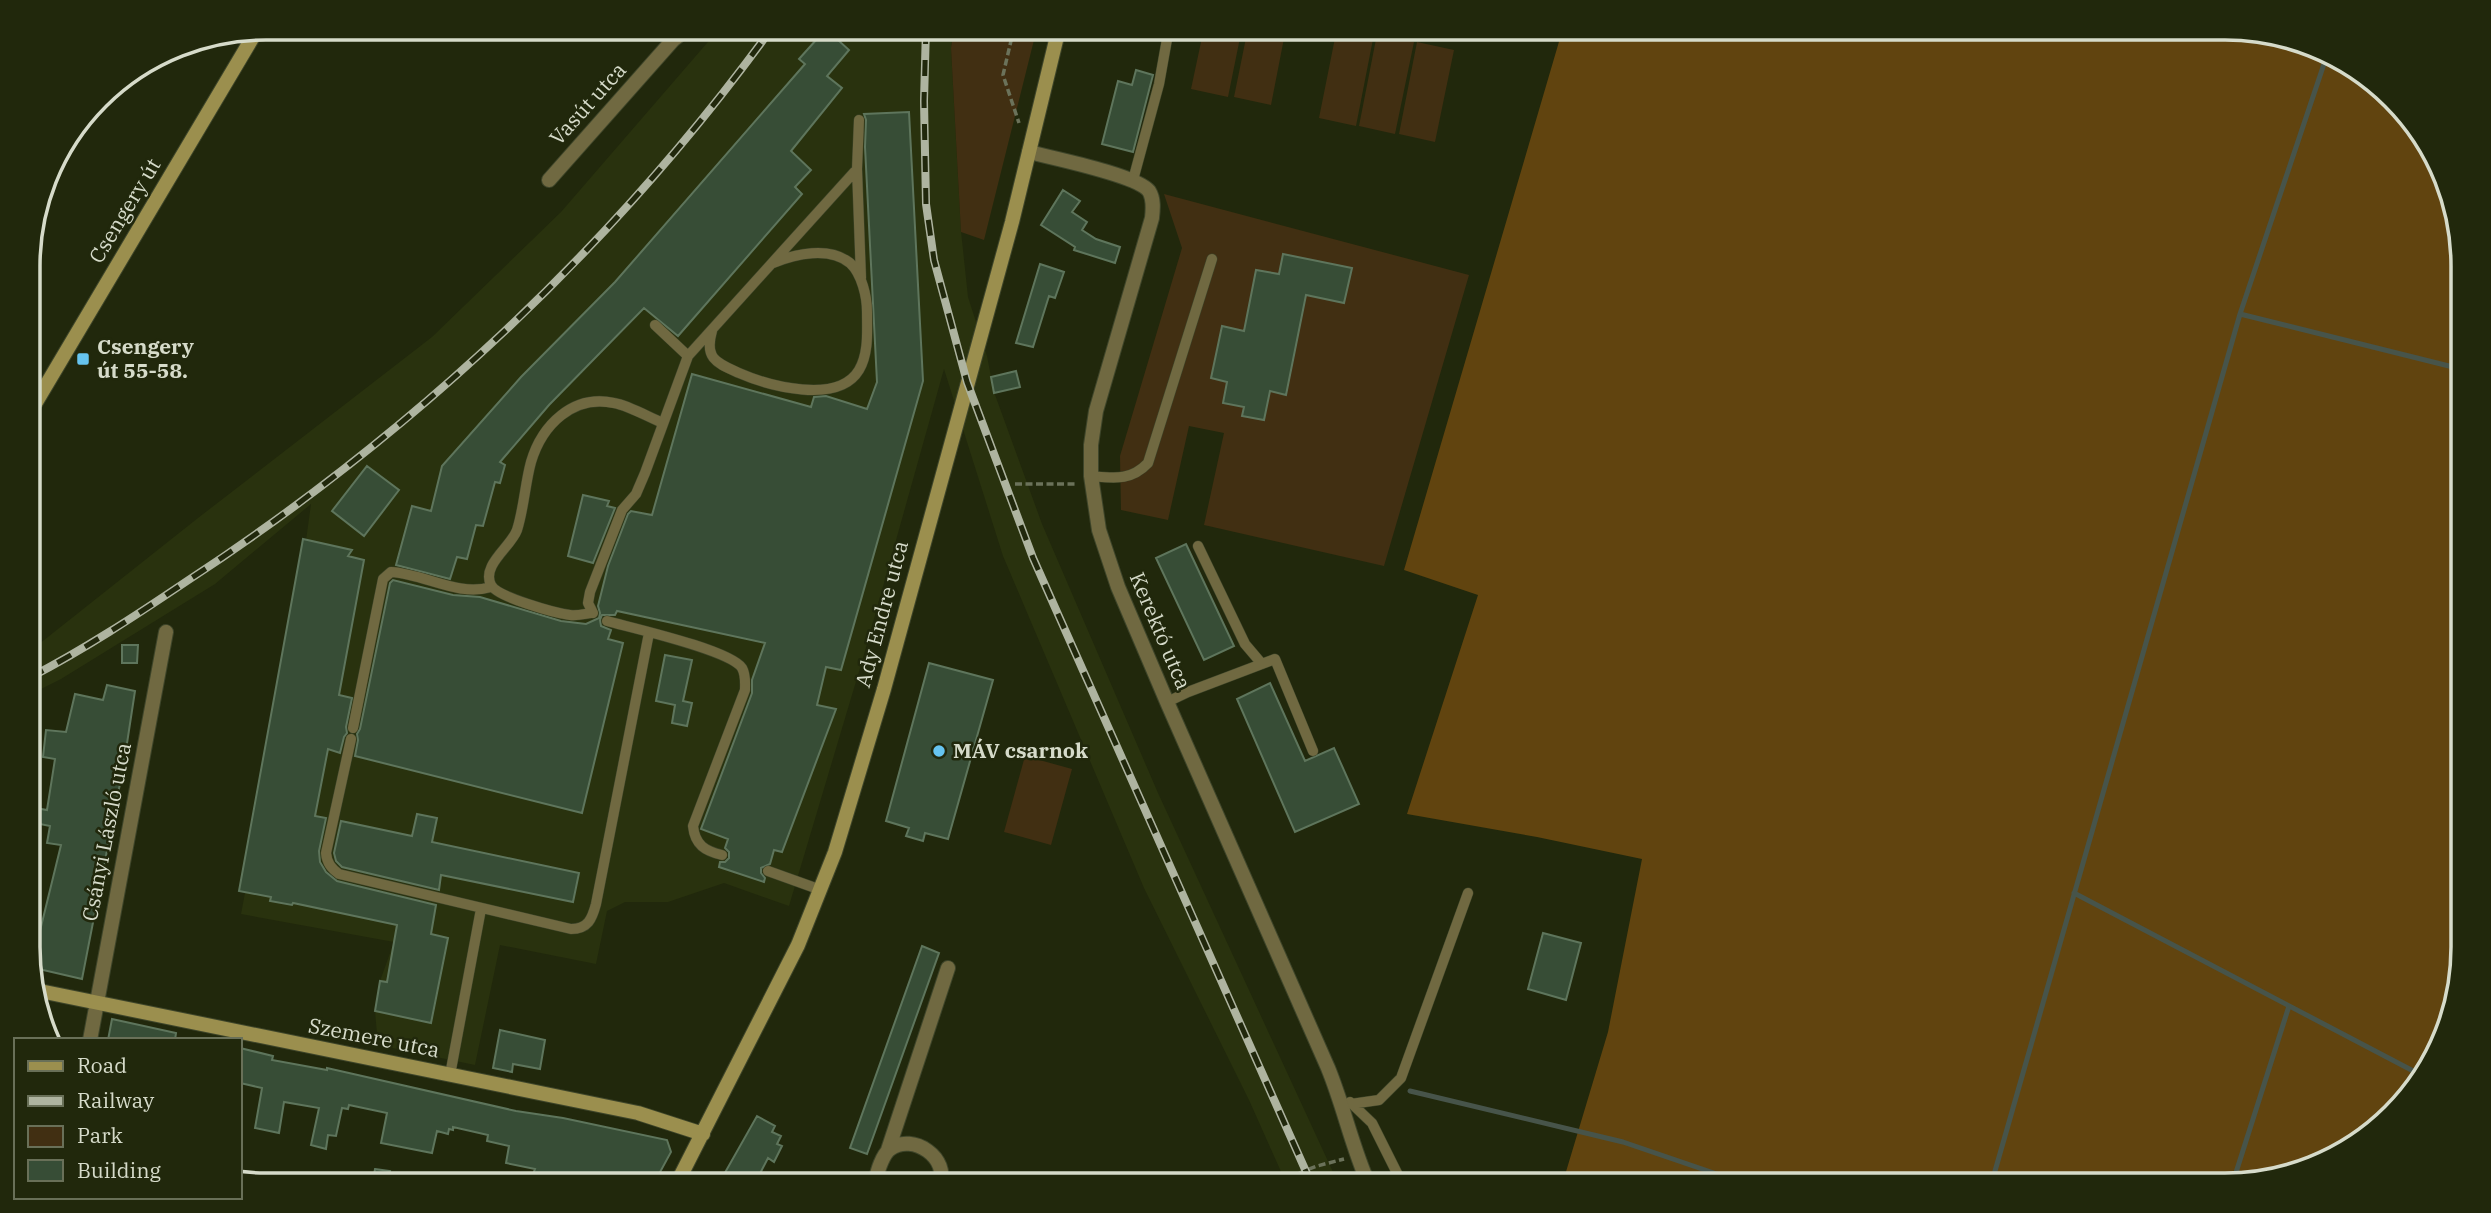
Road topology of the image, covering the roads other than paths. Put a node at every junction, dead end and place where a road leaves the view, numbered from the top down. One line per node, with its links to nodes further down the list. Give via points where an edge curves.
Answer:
1 (673, 40): 8 (street, Vasút utca)
2 (1056, 40): 6 (main road, Ady Endre utca)
3 (1167, 40): 9 (lane)
4 (250, 41): 16 (main road, Csengery út)
5 (859, 120): 7 (lane)
6 (1029, 152): 9 (street); 29 (main road, Ady Endre utca, via 884,689)
7 (857, 169): 11 (lane); 12 (lane)
8 (549, 180)
9 (1133, 180): 18 (street, Kerektó utca, via 1149,191 1152,218 1096,411)
10 (1212, 258): 18 (lane, via 1148,463 1126,478)
11 (771, 264): 12 (lane, via 806,254 830,254 849,263); 14 (lane)
12 (860, 278): 14 (lane, via 867,304 864,359 858,373 841,386 797,390 744,375 710,354)
13 (655, 325): 15 (lane)
14 (713, 328): 15 (lane)
15 (688, 356): 17 (lane)
16 (41, 394)
17 (663, 424): 20 (lane, via 614,403 589,402 567,409 549,426 531,461 516,531 495,560); 20 (lane, via 590,592 592,613 559,613 499,594)
18 (1092, 480): 25 (street, Kerektó utca, via 1105,552)
19 (1198, 546): 24 (lane, via 1245,644)
20 (491, 586): 31 (lane, via 469,590 405,572 391,572 383,579 327,853 327,862 339,874)
21 (607, 621): 23 (lane)
22 (166, 632): 34 (street, Csányi László utca)
23 (649, 633): 27 (lane, via 720,654 742,668 746,678 693,826 703,849); 31 (lane, via 589,923 570,929)
24 (1262, 664): 25 (lane); 26 (lane, via 1275,659)
25 (1167, 702): 37 (street, Kerektó utca)
26 (1313, 751)
27 (722, 855)
28 (768, 872): 29 (lane)
29 (821, 890): 39 (main road, Ady Endre utca)
30 (1468, 893): 38 (lane, via 1401,1078 1379,1100)
31 (481, 909): 36 (lane)
32 (948, 968): 40 (street)
33 (46, 992): 34 (main road, Szemere utca)
34 (97, 1003): 35 (street, Csányi László utca); 36 (main road, Szemere utca)
35 (90, 1038)
36 (450, 1074): 39 (main road, Szemere utca, via 638,1114)
37 (1337, 1090): 38 (lane); 41 (street, Kerektó utca)
38 (1352, 1104): 42 (lane, via 1372,1123)
39 (703, 1134): 43 (main road, Ady Endre utca)
40 (888, 1150): 44 (street); 45 (street, via 908,1145 928,1151)
41 (1363, 1172)
42 (1397, 1172)
43 (682, 1173)
44 (879, 1173)
45 (942, 1173)

